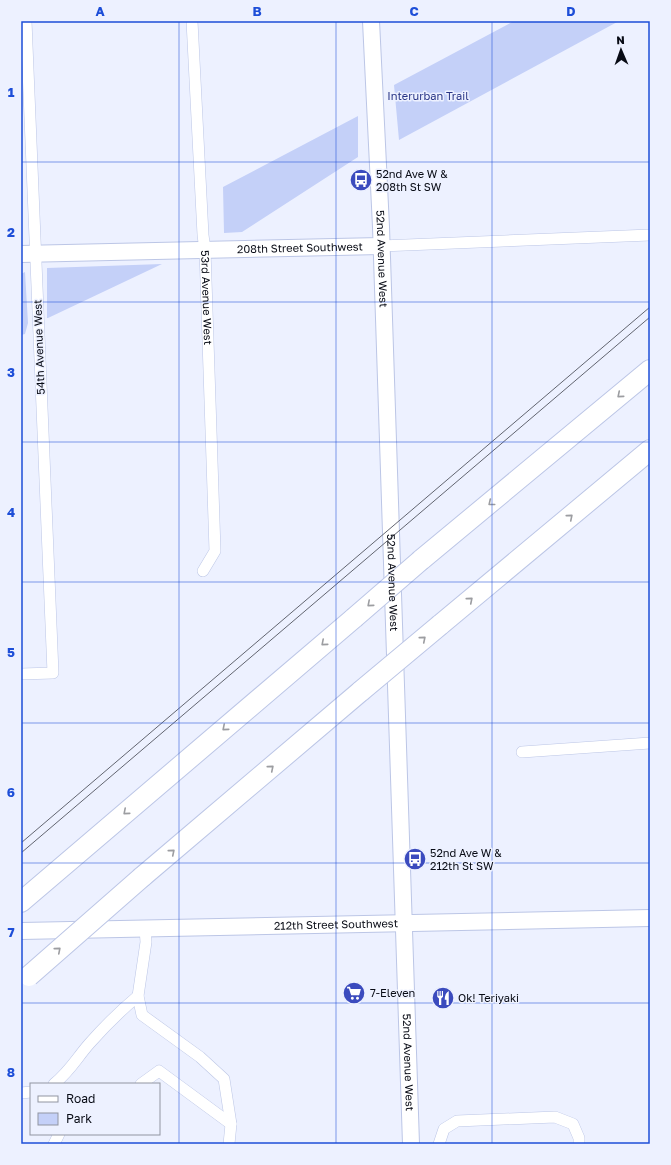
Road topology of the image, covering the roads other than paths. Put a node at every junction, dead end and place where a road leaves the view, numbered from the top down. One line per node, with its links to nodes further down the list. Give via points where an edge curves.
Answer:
1 (26, 21): 7 (street, 54th Avenue West)
2 (192, 21): 6 (street, 53rd Avenue West, via 203,235)
3 (371, 21): 5 (street, 52nd Avenue West)
4 (650, 235): 5 (street, 208th Street Southwest)
5 (381, 246): 6 (street, 208th Street Southwest); 16 (street, 52nd Avenue West)
6 (206, 250): 7 (street, 208th Street Southwest); 10 (street, 53rd Avenue West, via 216,551)
7 (28, 254): 11 (street, 54th Avenue West, via 53,673)
8 (650, 370): 14 (highway, one-way to 14, bridge, via 421,560)
9 (650, 450): 19 (highway, one-way to 9, bridge, via 361,691)
10 (203, 570)
11 (21, 674)
12 (650, 743): 13 (street)
13 (522, 752)
14 (21, 902)
15 (650, 918): 16 (street, 212th Street Southwest)
16 (405, 923): 17 (street, 212th Street Southwest); 27 (street, 52nd Avenue West)
17 (145, 928): 18 (street, 212th Street Southwest); 20 (street, via 146,942)
18 (21, 931)
19 (25, 979)
20 (138, 996): 21 (street, via 118,1013 88,1045 68,1073); 23 (street, via 142,1015 200,1057 224,1079)
21 (55, 1083)
22 (142, 1083): 23 (street, via 159,1071)
23 (231, 1124): 26 (street)
24 (58, 1135): 25 (street)
25 (54, 1144)
26 (229, 1144)
27 (411, 1144)
28 (439, 1144): 29 (street, via 444,1129 457,1121 555,1117 573,1124)
29 (579, 1144)

